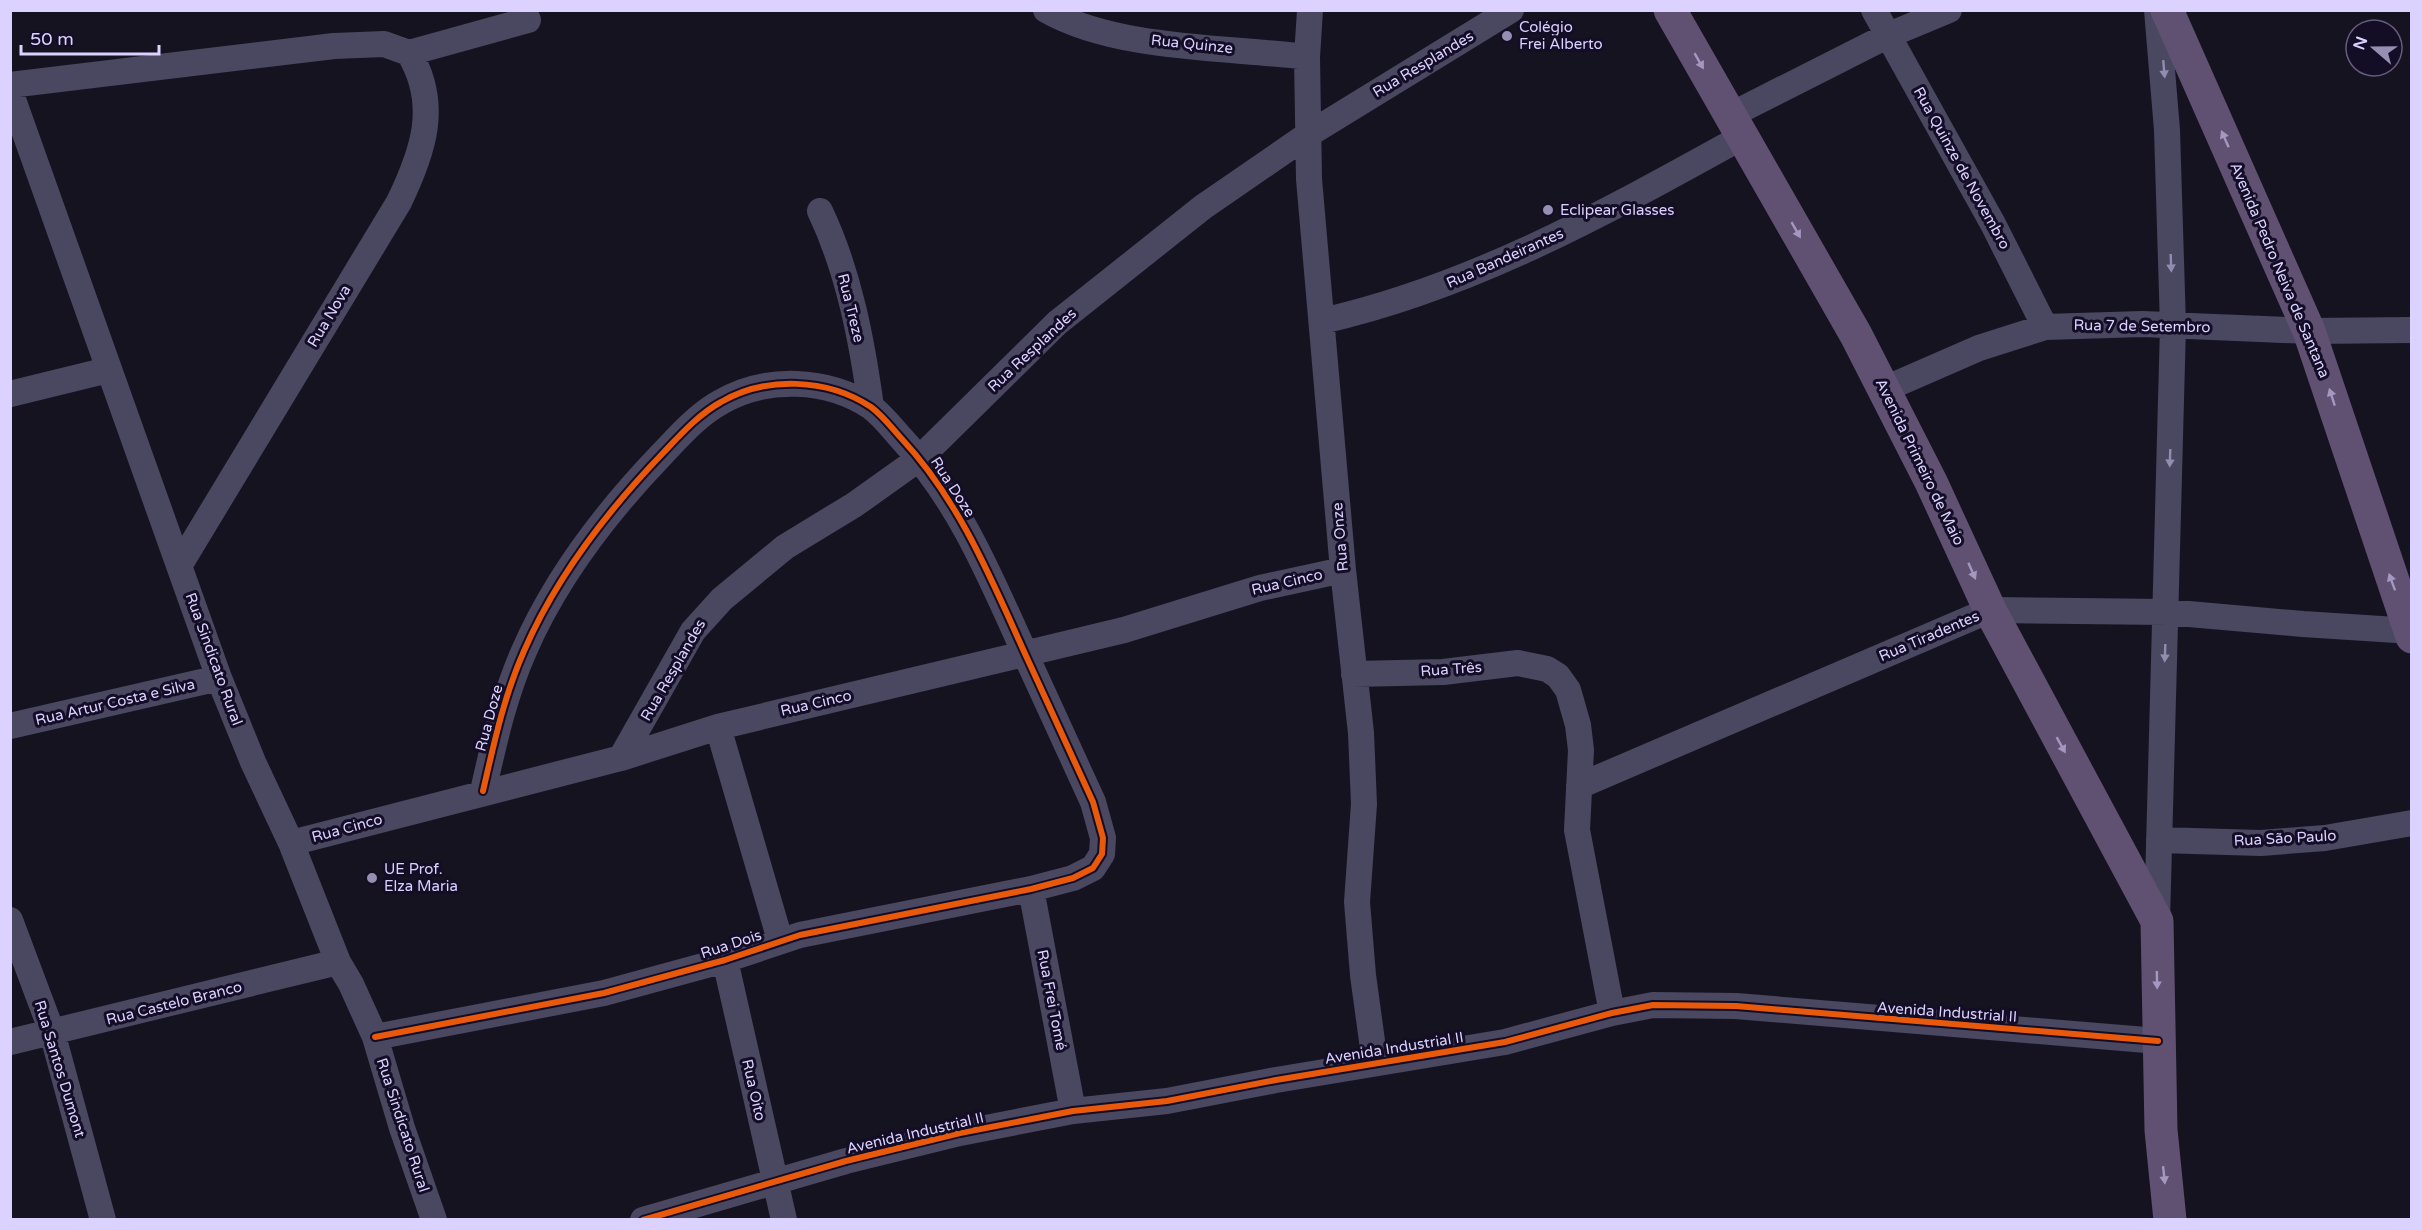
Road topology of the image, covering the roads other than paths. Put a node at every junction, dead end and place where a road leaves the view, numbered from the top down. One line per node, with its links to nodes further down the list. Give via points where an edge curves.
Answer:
1 (1046, 10): 12 (street, Rua Quinze, via 1077,26 1188,45)
2 (1310, 10): 12 (street, Rua Onze)
3 (1511, 10): 16 (street, Rua Resplandes)
4 (1670, 10): 15 (main road, Avenida Primeiro de Maio, one-way to 15)
5 (1874, 10): 10 (street, Rua Quinze de Novembro)
6 (1949, 10): 10 (street, Rua Bandeirantes)
7 (2157, 10): 19 (street, one-way to 19, via 2164,72)
8 (2167, 10): 22 (main road, Avenida Pedro Neiva de Santana, one-way to 8)
9 (528, 20): 11 (street)
10 (1888, 35): 15 (street, Rua Bandeirantes); 20 (street, Rua Quinze de Novembro)
11 (410, 53): 13 (street, via 384,44 334,46); 28 (street, Rua Nova, via 423,87 427,115 426,137 412,175)
12 (1307, 57): 16 (street, Rua Onze)
13 (10, 85)
14 (10, 91): 23 (street, Rua Sindicato Rural, via 70,252)
15 (1736, 126): 18 (street, Rua Bandeirantes, via 1627,200 1506,259 1376,309); 24 (main road, Avenida Primeiro de Maio, one-way to 24)
16 (1309, 134): 18 (street, Rua Onze, via 1315,268); 27 (street, Rua Resplandes, via 1203,207 1057,323)
17 (820, 211): 26 (street, Rua Treze, via 852,304)
18 (1322, 321): 29 (street, Rua Onze)
19 (2174, 326): 20 (street, Rua 7 de Setembro); 22 (street, Rua 7 de Setembro); 31 (street, one-way to 31)
20 (2045, 327): 24 (street, Rua 7 de Setembro, via 1979,348)
21 (2412, 330): 22 (street, Rua 7 de Setembro)
22 (2308, 331): 32 (main road, Avenida Pedro Neiva de Santana, one-way to 22)
23 (108, 370): 25 (street); 28 (street, Rua Sindicato Rural)
24 (1885, 389): 30 (main road, Avenida Primeiro de Maio, one-way to 30)
25 (10, 394)
26 (871, 408): 27 (street, Rua Doze); 40 (street, Rua Doze, via 810,384 785,384 740,393 719,402 679,436 578,556 543,614 524,649 504,703)
27 (920, 458): 33 (street, Rua Doze, via 965,527); 38 (street, Rua Resplandes, via 785,547 706,614)
28 (179, 566): 35 (street, Rua Sindicato Rural)
29 (1343, 570): 33 (street, Rua Cinco, via 1260,588 1124,630); 34 (street, Rua Onze)
30 (1990, 610): 31 (street, Rua Tiradentes); 39 (street, Rua Tiradentes); 47 (main road, Avenida Primeiro de Maio, one-way to 47)
31 (2166, 612): 32 (street, Rua Tiradentes); 42 (street, one-way to 42)
32 (2411, 633)
33 (1025, 654): 37 (street, Rua Cinco); 44 (street, Rua Doze, via 1100,823 1102,854)
34 (1354, 674): 39 (street, Rua Três, via 1443,672 1518,663 1547,669 1558,676 1573,705 1581,750); 56 (street, Rua Onze, via 1364,804 1357,902)
35 (219, 678): 36 (street, Rua Artur Costa e Silva); 43 (street, Rua Sindicato Rural)
36 (10, 726)
37 (718, 727): 38 (street, Rua Cinco); 48 (street)
38 (621, 758): 40 (street, Rua Cinco)
39 (1580, 786): 51 (street, via 1577,830)
40 (483, 791): 43 (street, Rua Cinco)
41 (2412, 823): 42 (street, Rua São Paulo, via 2325,838 2262,843)
42 (2158, 840): 47 (street)
43 (291, 843): 50 (street, Rua Sindicato Rural)
44 (1093, 868): 45 (street, Rua Dois)
45 (1031, 889): 48 (street, Rua Dois); 57 (street, Rua Frei Tomé)
46 (10, 920): 52 (street, Rua Santos Dumont)
47 (2157, 921): 54 (main road, one-way to 54)
48 (780, 940): 49 (street, Rua Dois)
49 (725, 960): 53 (street, Rua Dois, via 604,993); 58 (street, Rua Oito)
50 (338, 962): 52 (street, Rua Castelo Branco); 53 (street, Rua Sindicato Rural)
51 (1612, 1012): 54 (street, Avenida Industrial II, via 1653,1005 1736,1006); 56 (street, Avenida Industrial II, via 1505,1042)
52 (52, 1032): 55 (street, Rua Castelo Branco); 59 (street, Rua Santos Dumont)
53 (375, 1037): 60 (street, Rua Sindicato Rural)
54 (2158, 1041): 63 (main road, one-way to 63)
55 (10, 1042)
56 (1375, 1063): 57 (street, Avenida Industrial II, via 1167,1101)
57 (1073, 1111): 58 (street, Avenida Industrial II, via 901,1146)
58 (775, 1181): 61 (street, Avenida Industrial II); 62 (street, Rua Oito)
59 (103, 1220)
60 (434, 1220)
61 (643, 1220)
62 (784, 1220)
63 (2170, 1220)

